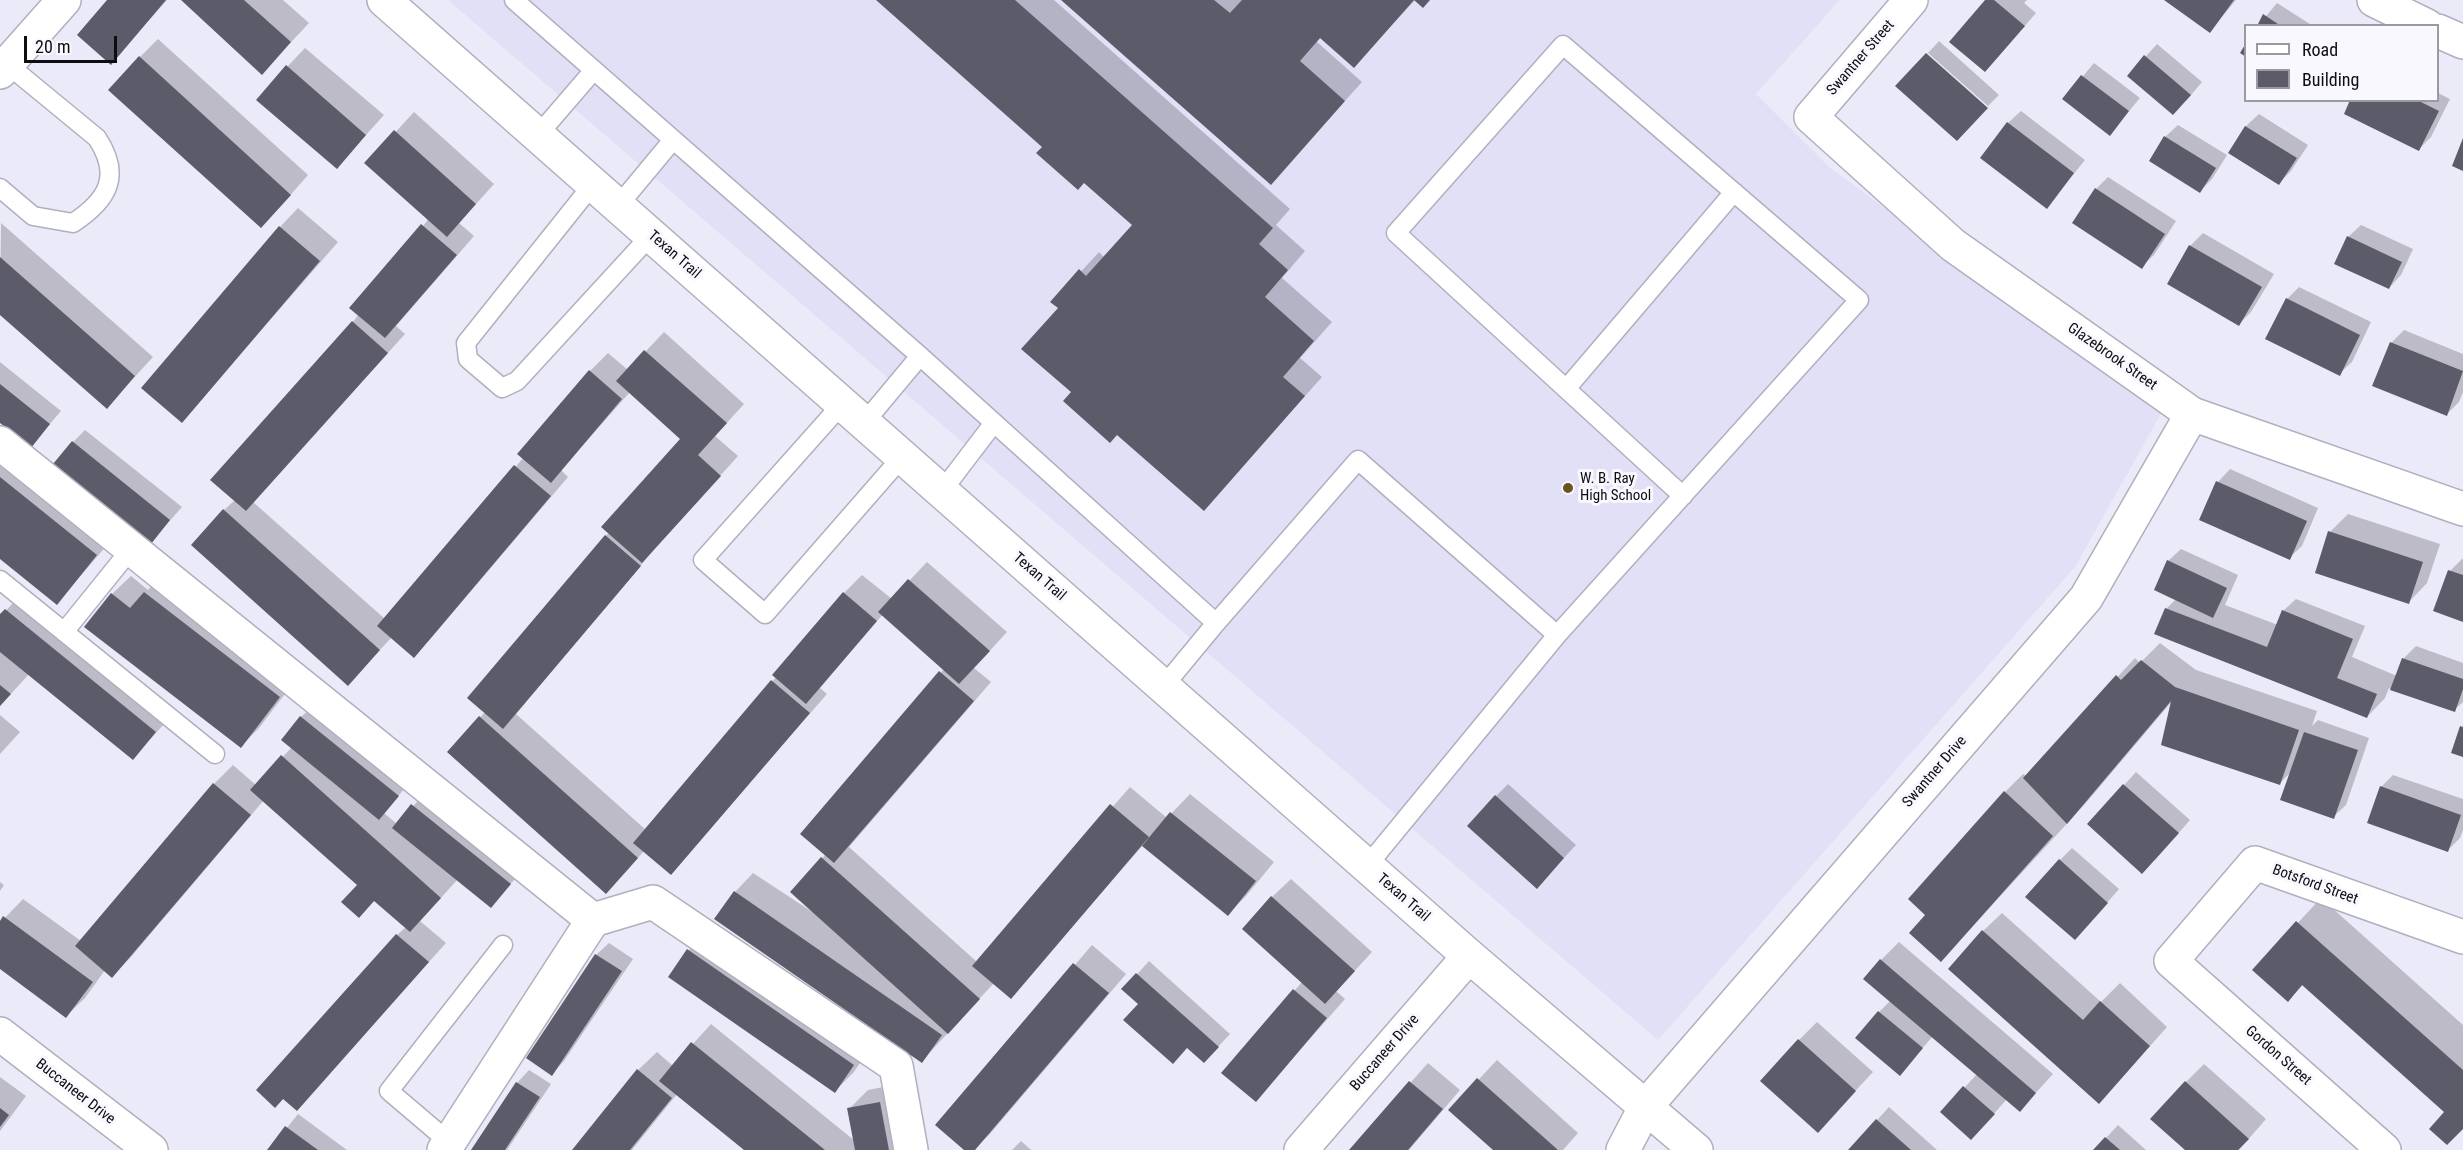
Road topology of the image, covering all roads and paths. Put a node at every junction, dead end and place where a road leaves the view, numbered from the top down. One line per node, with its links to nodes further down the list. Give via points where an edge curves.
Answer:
1 (64, 0): 9 (street)
2 (384, 0): 12 (street, Texan Trail)
3 (514, 0): 10 (lane)
4 (1911, 0): 11 (street, Swantner Street)
5 (2374, 0): 6 (street)
6 (2423, 24)
7 (2439, 31): 8 (street)
8 (2463, 42)
9 (4, 68): 15 (lane, via 96,138 107,153 111,174 102,201 73,224 33,216)
10 (594, 70): 12 (lane); 13 (lane)
11 (1811, 117): 22 (street, Glazebrook Street, via 1953,245)
12 (538, 135): 14 (street, Texan Trail)
13 (672, 141): 17 (lane); 19 (lane)
14 (593, 184): 17 (street, Texan Trail); 18 (lane, via 466,343 468,359 502,388 517,381)
15 (0, 188)
16 (1734, 192): 20 (lane); 20 (lane, via 1563,45 1396,233); 27 (lane, via 1859,300)
17 (618, 206): 18 (street, Texan Trail)
18 (651, 235): 21 (street, Texan Trail)
19 (920, 356): 21 (lane); 23 (lane)
20 (1566, 389): 27 (lane)
21 (853, 413): 25 (street, Texan Trail); 25 (lane, via 703,560 765,614)
22 (2192, 414): 28 (street, Glazebrook Street); 43 (street, Swantner Drive, via 2086,598)
23 (993, 424): 26 (lane); 31 (lane)
24 (0, 443): 29 (street)
25 (902, 457): 26 (street, Texan Trail)
26 (942, 491): 34 (street, Texan Trail)
27 (1683, 496): 33 (lane)
28 (2463, 509)
29 (131, 549): 32 (lane); 37 (street)
30 (0, 580): 32 (lane)
31 (1216, 623): 33 (lane, via 1358,460); 34 (lane)
32 (64, 632): 35 (lane)
33 (1557, 635): 36 (lane)
34 (1163, 687): 36 (street, Texan Trail)
35 (215, 754)
36 (1367, 866): 40 (street, Texan Trail)
37 (593, 920): 44 (street); 46 (street, via 653,902 896,1066)
38 (2463, 937): 41 (street, Botsford Street, via 2255,863)
39 (503, 945): 44 (lane, via 389,1091)
40 (1469, 956): 43 (street, Texan Trail); 47 (street, Buccaneer Drive)
41 (2171, 961): 50 (street, Gordon Street)
42 (0, 1034): 45 (street, Buccaneer Drive)
43 (1646, 1106): 48 (street, Swantner Drive); 49 (street, Texan Trail)
44 (446, 1146)
45 (151, 1150)
46 (911, 1150)
47 (1301, 1150)
48 (1623, 1150)
49 (1696, 1150)
50 (2384, 1150)

